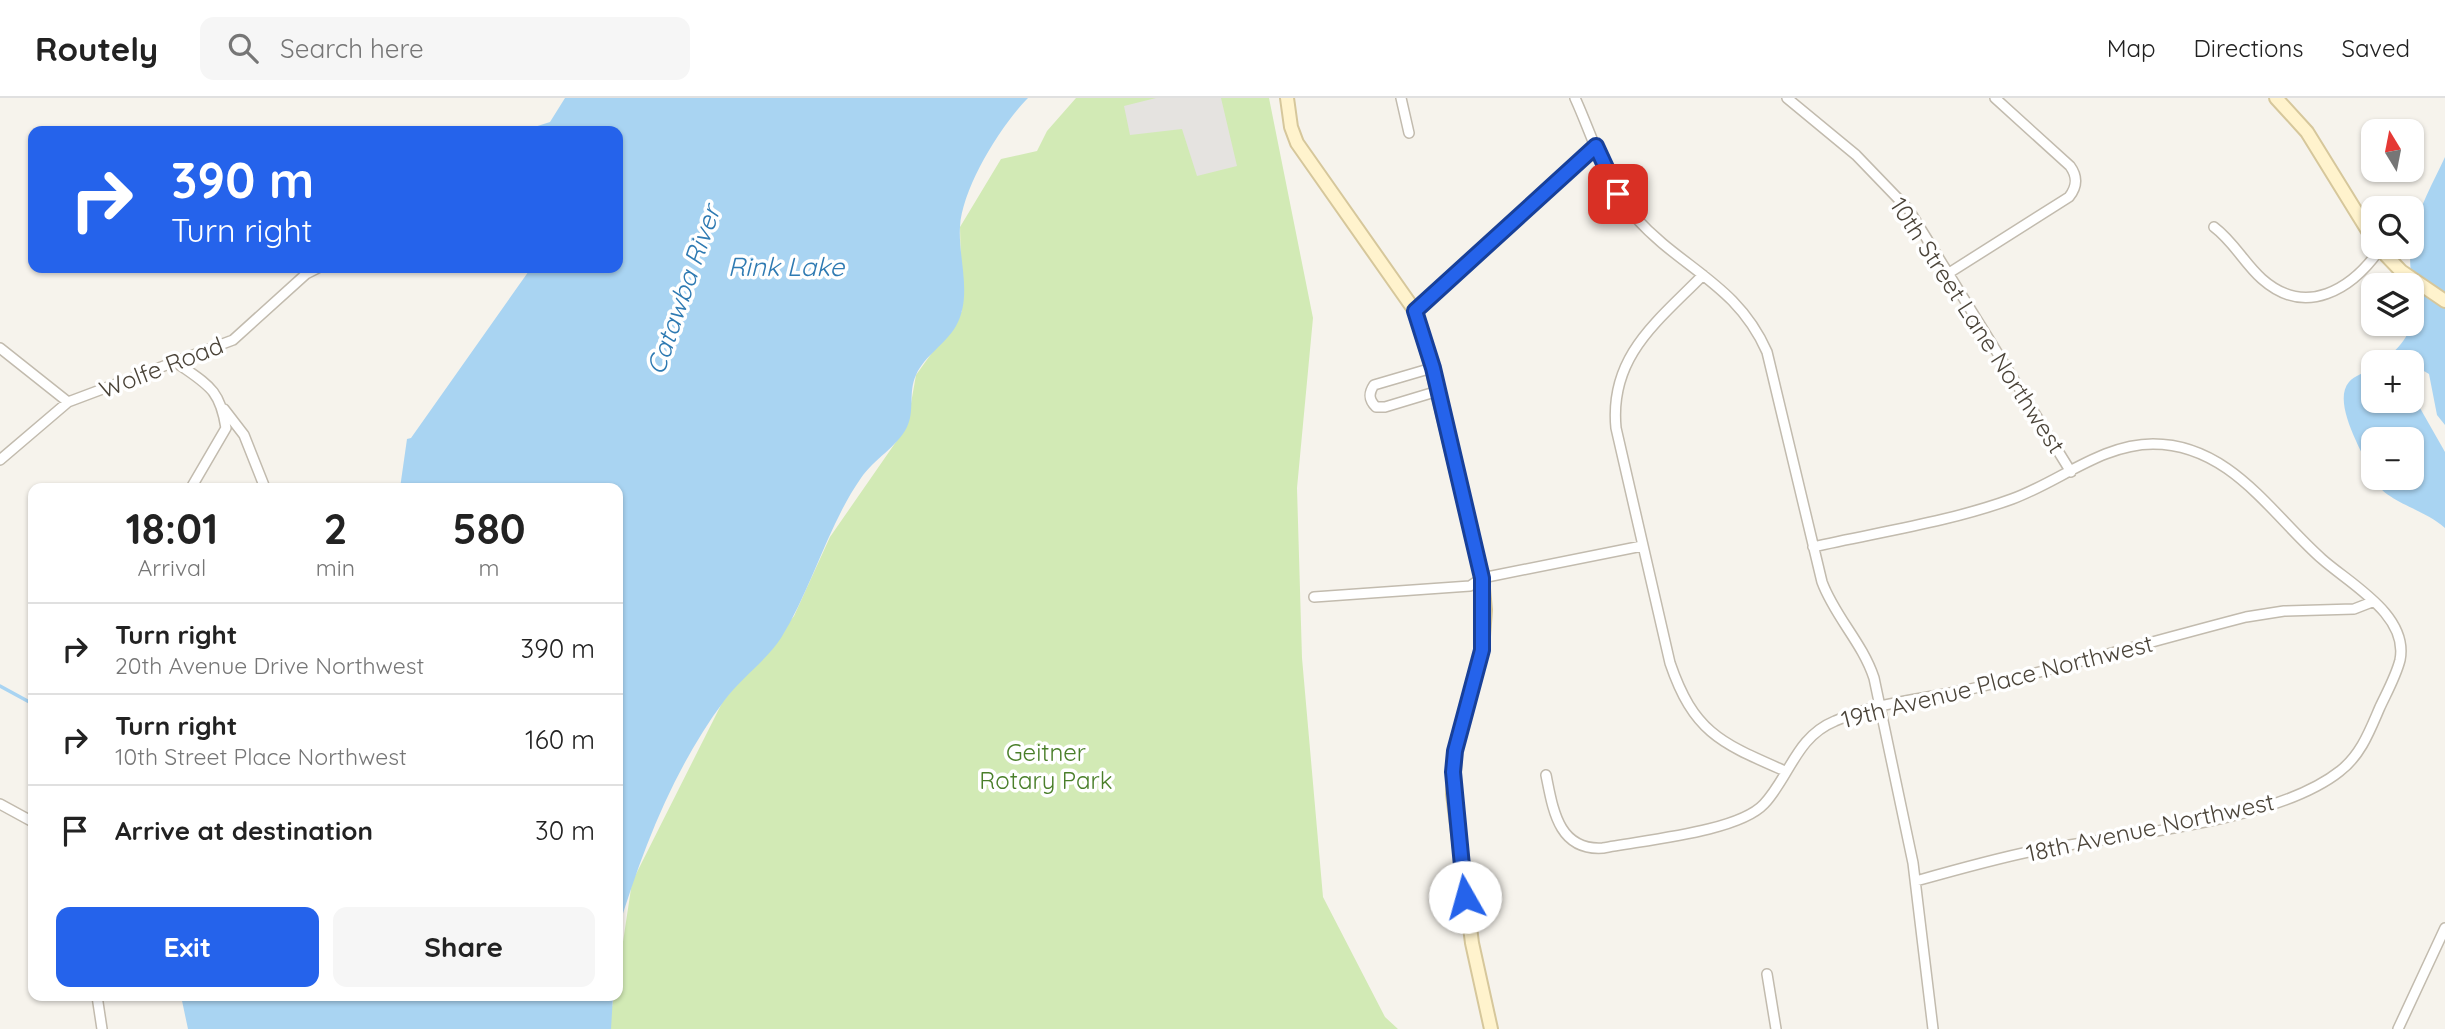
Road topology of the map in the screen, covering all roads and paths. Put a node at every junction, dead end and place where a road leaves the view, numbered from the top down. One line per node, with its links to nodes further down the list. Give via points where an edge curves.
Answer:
1 (1287, 98): 17 (street, via 1297,144)
2 (1401, 98): 7 (street)
3 (1575, 98): 8 (street)
4 (1787, 98): 14 (street, 10th Street Lane Northwest, via 1888,186)
5 (1995, 98): 14 (street, via 2070,166 2076,182 2069,198)
6 (2276, 98): 9 (street, via 2307,132)
7 (1409, 133)
8 (1596, 146): 15 (street, via 1634,217); 17 (street)
9 (2361, 219)
10 (2214, 227): 11 (street, via 2235,244 2264,281 2301,295 2323,295 2345,287)
11 (2369, 259)
12 (2390, 259): 16 (street)
13 (308, 273): 19 (street, Wolfe Road, via 233,340)
14 (1949, 273): 25 (street, 10th Street Lane Northwest)
15 (1703, 275): 28 (street, via 1634,348 1619,380 1616,428); 29 (street, via 1738,304 1767,352)
16 (2445, 301)
17 (1415, 311): 20 (street)
18 (0, 348): 22 (street)
19 (177, 363): 22 (street, Wolfe Road); 23 (street, via 205,382)
20 (1433, 368): 21 (street); 21 (street, via 1374,385 1369,393 1376,407 1385,407)
21 (1438, 391): 30 (street)
22 (68, 402): 24 (street, Wolfe Road)
23 (223, 408): 26 (street, via 226,428); 27 (street, via 244,435)
24 (0, 460)
25 (2071, 472): 29 (street, via 1992,506); 32 (street, 18th Avenue Northwest, via 2137,445 2202,453 2237,474 2321,558)
26 (194, 483)
27 (263, 483)
28 (1642, 546): 30 (street); 34 (street, via 1670,663 1688,706 1723,742)
29 (1813, 547): 33 (street, via 1828,599 1869,662)
30 (1482, 578): 31 (street, via 1470,586); 43 (street, via 1482,650 1455,751 1453,794 1472,943)
31 (1314, 597)
32 (2372, 601): 33 (street, 19th Avenue Place Northwest, via 2354,609 2246,617 1981,686); 38 (street, 18th Avenue Northwest, via 2392,620 2400,660 2362,745 2348,764 2327,780 2234,815 2031,852)
33 (1880, 706): 34 (street, 19th Avenue Place Northwest, via 1822,727 1801,746); 38 (street)
34 (1785, 771): 35 (street, 19th Avenue Place Northwest, via 1763,805 1739,821 1596,849 1576,844 1561,829)
35 (1545, 775)
36 (0, 804): 37 (street)
37 (28, 819)
38 (1916, 881): 45 (street)
39 (2445, 928): 46 (street)
40 (1767, 974): 44 (street)
41 (98, 1001): 42 (street)
42 (102, 1029)
43 (1491, 1029)
44 (1776, 1029)
45 (1933, 1029)
46 (2398, 1029)

